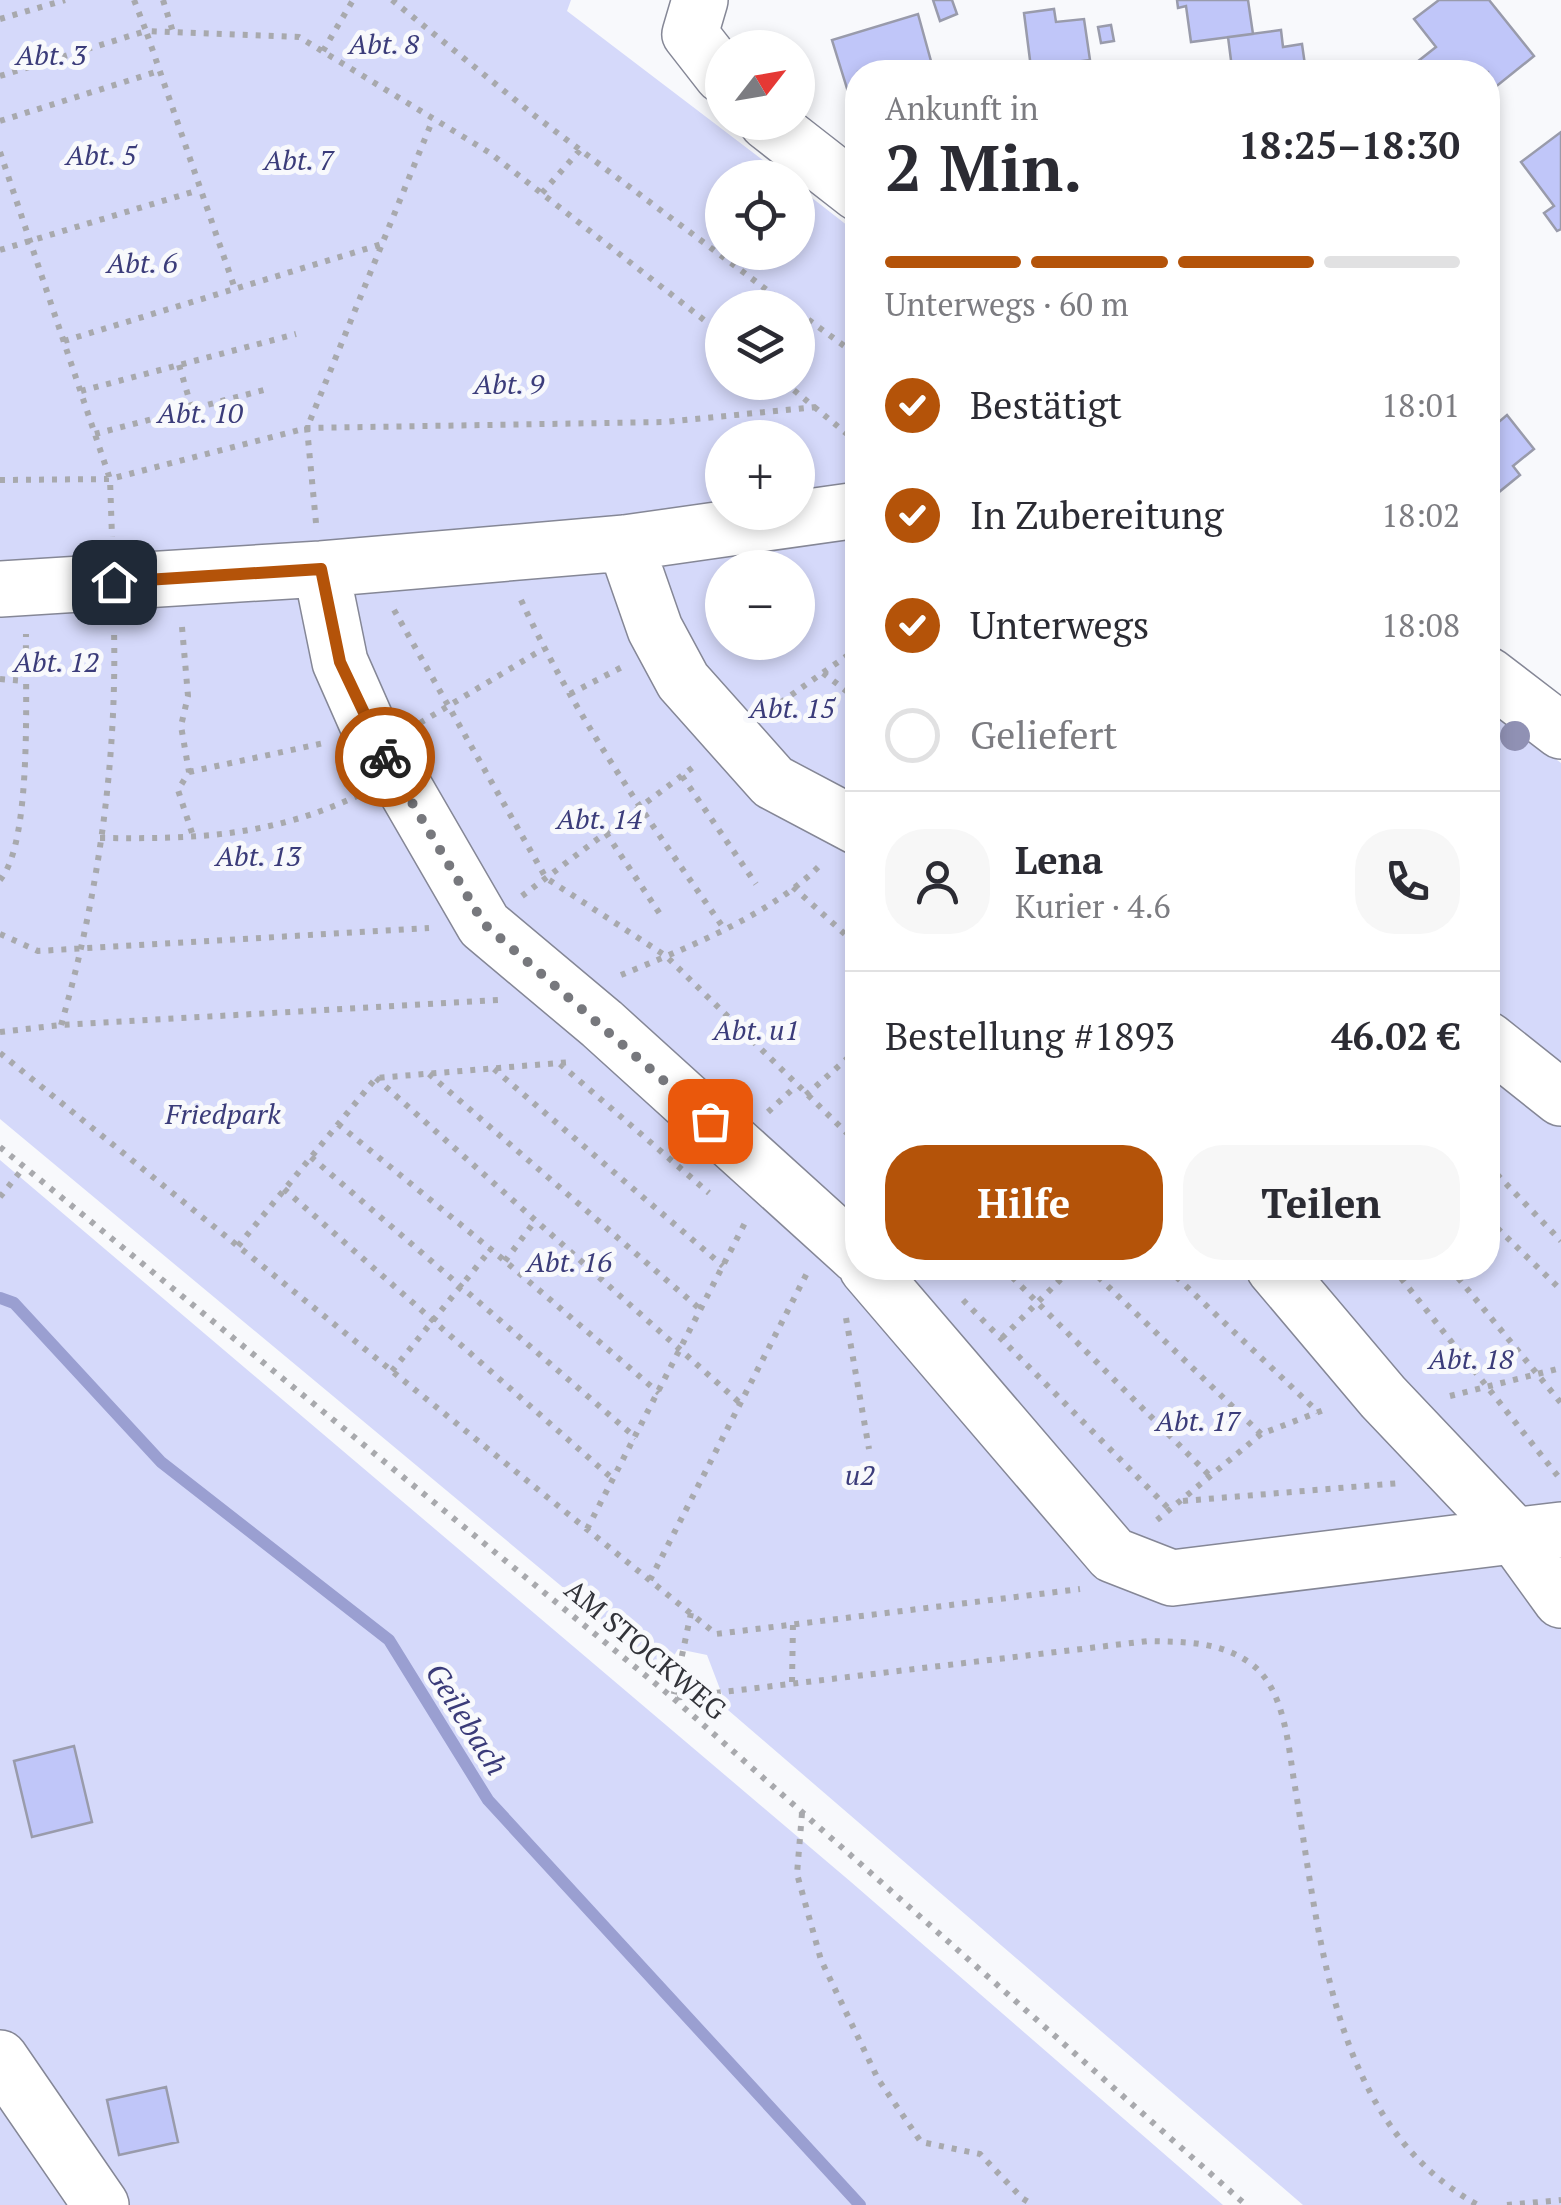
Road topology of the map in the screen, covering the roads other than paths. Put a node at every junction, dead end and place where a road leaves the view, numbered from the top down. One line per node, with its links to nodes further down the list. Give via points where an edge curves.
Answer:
1 (700, 0): 2 (street, via 690,34)
2 (705, 53)
3 (790, 140): 4 (street)
4 (845, 183)
5 (845, 512): 6 (street)
6 (624, 543): 7 (street); 11 (street, via 683,681 773,782)
7 (321, 569): 8 (street); 14 (street, via 340,662 383,752 484,924 592,987 638,1056 750,1192)
8 (14, 588)
9 (1500, 684): 10 (street)
10 (1561, 731)
11 (845, 820)
12 (1500, 1050): 13 (street)
13 (1561, 1098)
14 (845, 1261)
15 (865, 1280): 17 (street, via 962,1379 1105,1571 1172,1578)
16 (1284, 1280): 17 (street, via 1460,1478)
17 (1537, 1532): 18 (street)
18 (1561, 1600)
19 (0, 2058): 20 (street)
20 (101, 2205)

